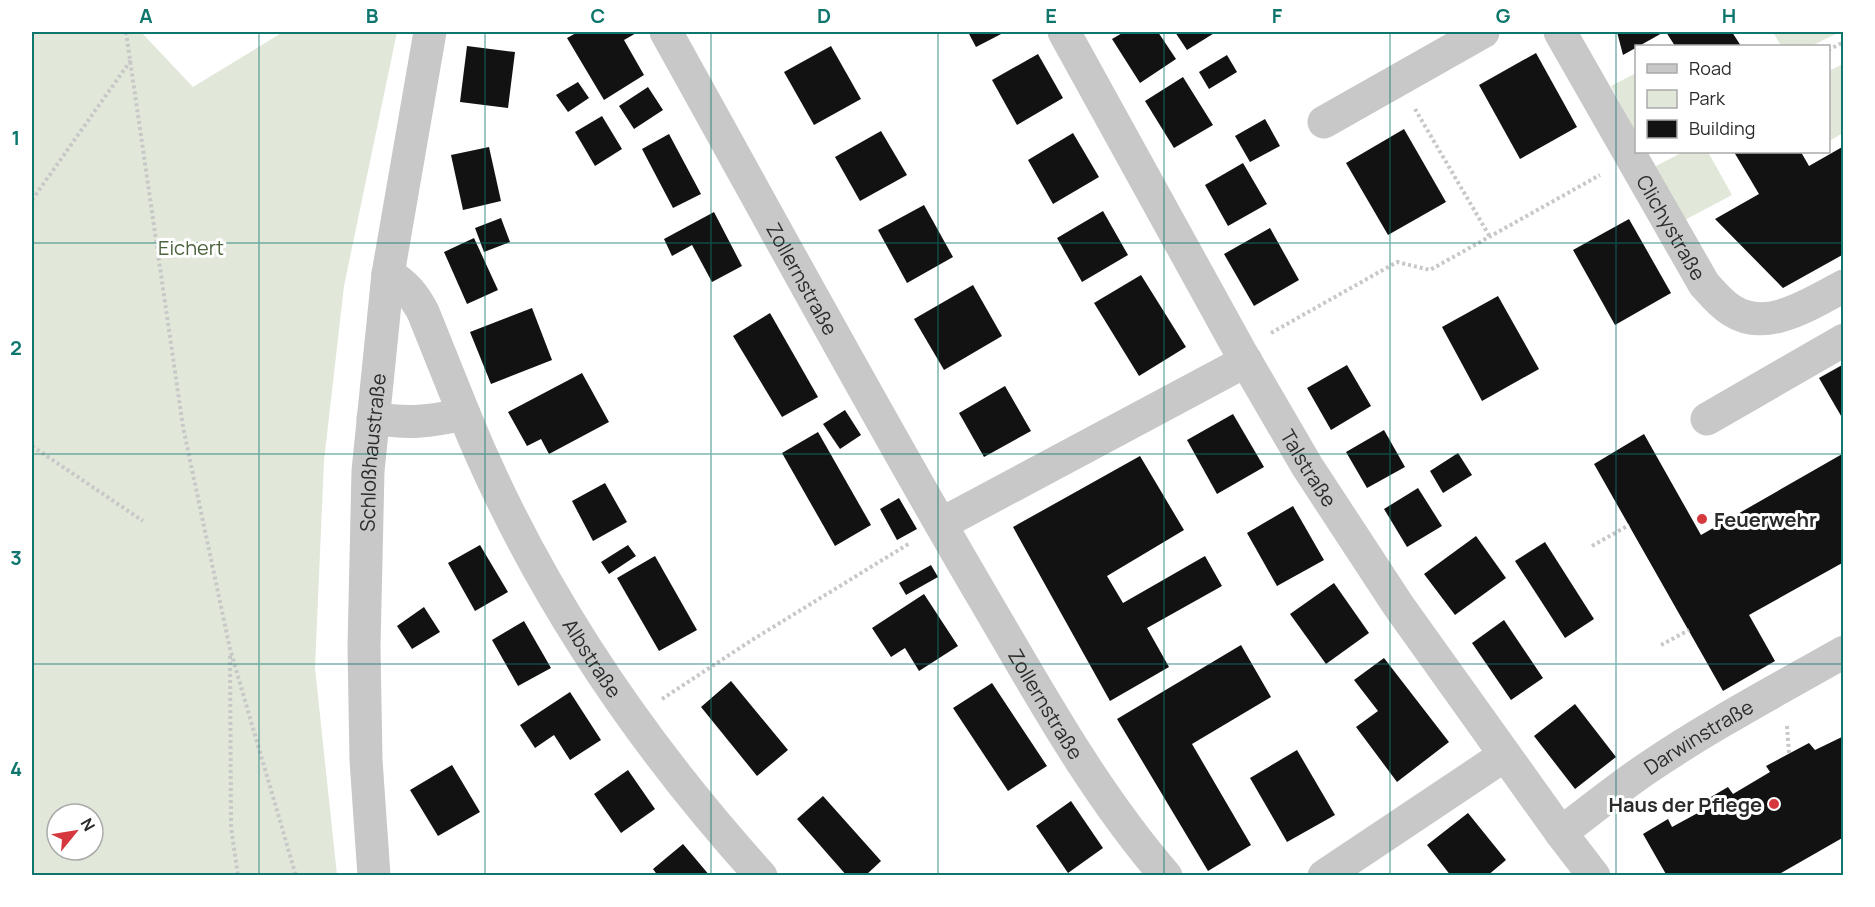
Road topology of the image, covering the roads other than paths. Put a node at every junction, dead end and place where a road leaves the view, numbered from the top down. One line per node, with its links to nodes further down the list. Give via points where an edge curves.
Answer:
1 (430, 32): 7 (street, Schloßhaustraße)
2 (666, 32): 14 (street, Zollernstraße)
3 (1064, 32): 10 (street, Talstraße)
4 (1484, 32): 6 (street)
5 (1560, 32): 8 (street, Clichystraße, via 1704,284 1717,299 1732,311 1771,319)
6 (1324, 122)
7 (388, 274): 11 (street, Albstraße, via 407,287 423,312); 12 (street, Schloßhaustraße)
8 (1844, 285)
9 (1844, 340): 13 (street)
10 (1243, 356): 14 (street); 16 (street, Talstraße, via 1307,466 1392,596)
11 (464, 414): 12 (street, via 429,422); 19 (street, Albstraße, via 496,488 580,637 635,718)
12 (373, 417): 18 (street, Schloßhaustraße, via 364,647)
13 (1707, 419)
14 (940, 524): 20 (street, Zollernstraße, via 1064,734 1109,802)
15 (1844, 652): 17 (street, Darwinstraße, via 1647,768)
16 (1505, 755): 17 (street, Talstraße); 21 (street)
17 (1561, 833): 22 (street, Talstraße)
18 (374, 876)
19 (761, 876)
20 (1166, 876)
21 (1324, 876)
22 (1594, 876)

